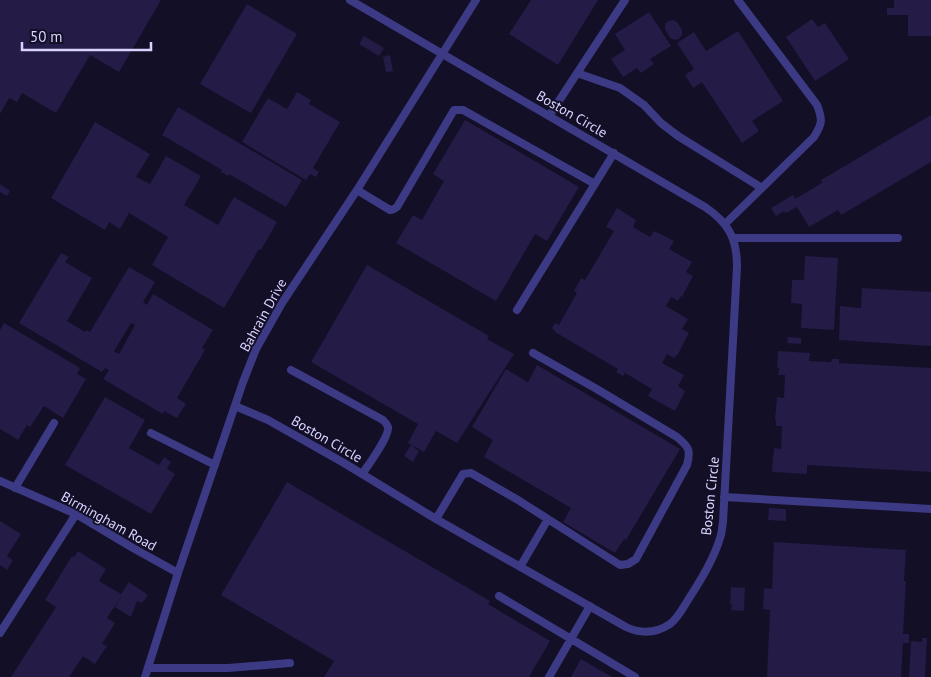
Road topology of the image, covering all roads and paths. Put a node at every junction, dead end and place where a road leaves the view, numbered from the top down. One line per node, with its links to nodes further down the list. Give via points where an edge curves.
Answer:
1 (350, 0): 5 (lane, Boston Circle)
2 (476, 0): 5 (lane, Bahrain Drive)
3 (625, 0): 6 (lane)
4 (738, 0): 10 (lane, via 822,116 814,137)
5 (443, 54): 7 (lane, Boston Circle); 11 (lane, Bahrain Drive)
6 (577, 73): 7 (lane); 10 (lane, via 620,88 678,136)
7 (549, 116): 8 (lane, Boston Circle)
8 (614, 153): 9 (lane); 12 (lane, Boston Circle, via 705,206)
9 (595, 184): 11 (lane, via 459,109 454,110 397,207 390,210); 15 (lane)
10 (762, 188): 12 (lane)
11 (357, 190): 18 (lane, Bahrain Drive, via 282,303 256,349)
12 (725, 224): 13 (lane, Boston Circle)
13 (733, 238): 14 (lane); 25 (lane, Boston Circle, via 737,267)
14 (898, 238)
15 (517, 310)
16 (533, 353): 29 (lane, via 678,437 690,453 687,465 636,559 628,564 620,565)
17 (291, 370): 22 (lane, via 386,424 385,438)
18 (235, 406): 21 (lane, Bahrain Drive); 22 (lane, Boston Circle, via 268,420)
19 (54, 422): 24 (lane)
20 (150, 433): 21 (lane)
21 (215, 465): 31 (lane, Bahrain Drive)
22 (362, 474): 28 (lane, Boston Circle)
23 (0, 481): 24 (lane, Birmingham Road)
24 (15, 488): 27 (lane, Birmingham Road)
25 (724, 497): 26 (lane); 33 (lane, Boston Circle, via 720,537 707,570 671,623 651,632 636,631)
26 (931, 509)
27 (76, 514): 31 (lane, Birmingham Road); 34 (lane)
28 (436, 519): 29 (lane, via 463,474 471,473); 30 (lane, Boston Circle)
29 (548, 519): 30 (lane)
30 (520, 567): 33 (lane, Boston Circle)
31 (178, 573): 37 (lane, Bahrain Drive)
32 (499, 596): 35 (lane)
33 (590, 606): 35 (lane)
34 (0, 633)
35 (571, 639): 38 (lane); 40 (lane)
36 (290, 663): 37 (lane, via 228,668)
37 (148, 668): 39 (lane, Bahrain Drive)
38 (635, 676)
39 (145, 677)
40 (549, 677)

